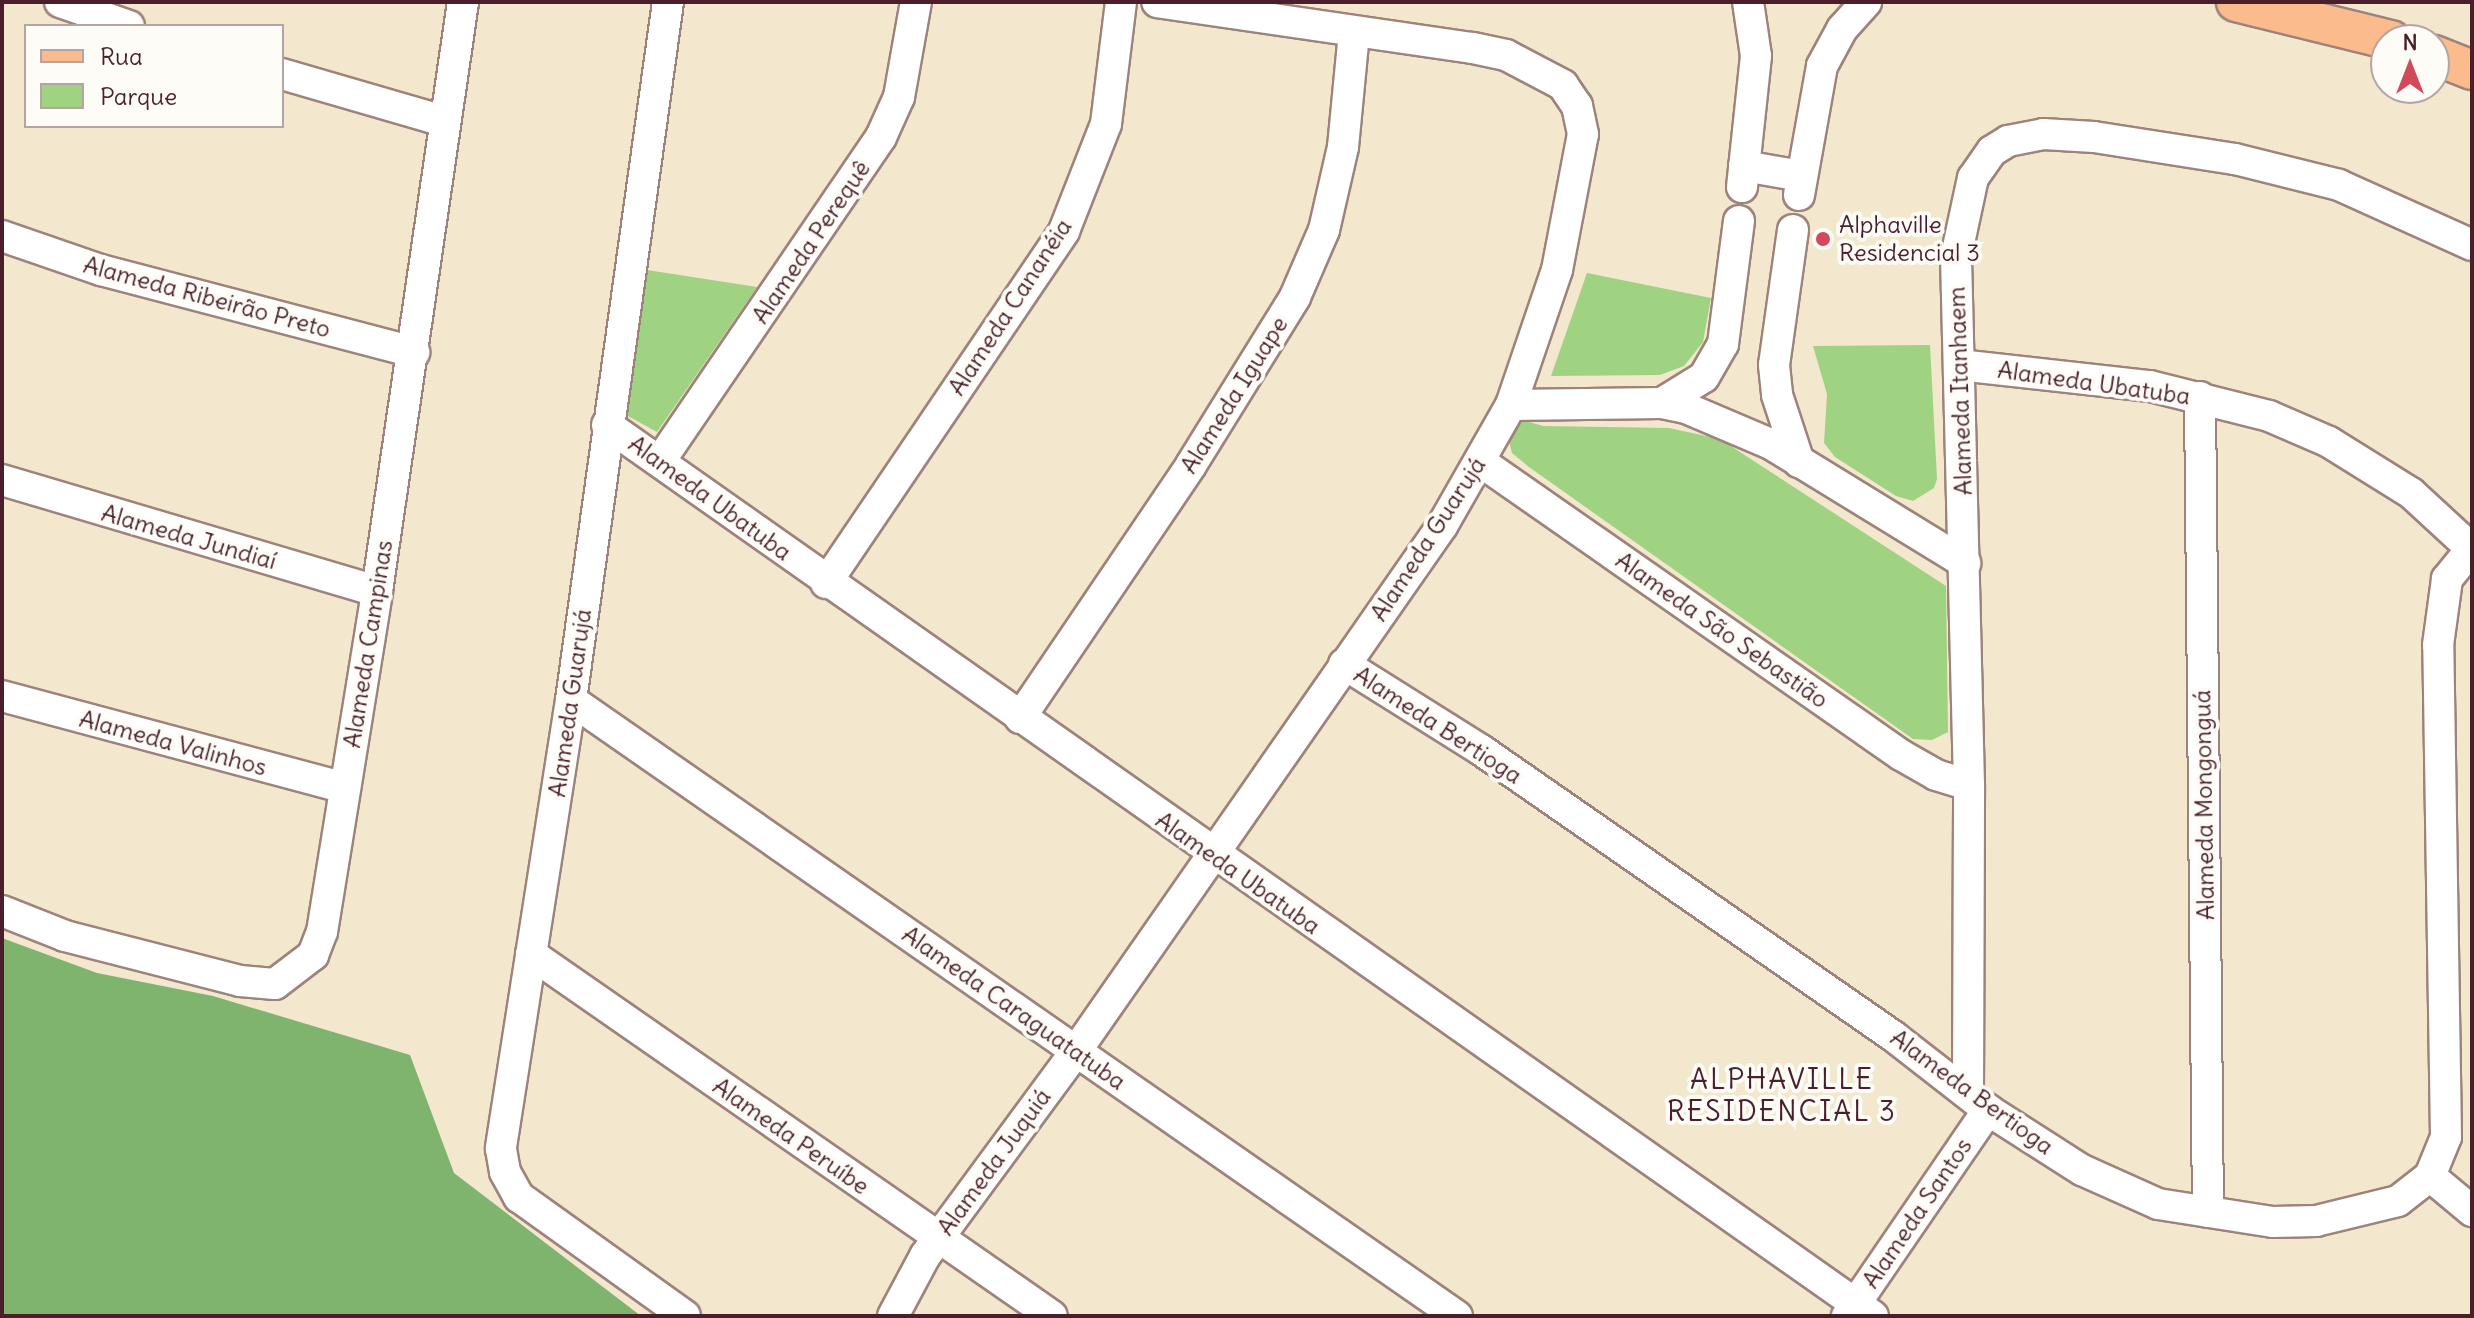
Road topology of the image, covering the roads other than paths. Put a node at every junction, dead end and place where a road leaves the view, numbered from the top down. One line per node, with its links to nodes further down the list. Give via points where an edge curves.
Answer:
1 (60, 2): 10 (street)
2 (463, 2): 16 (street, Alameda Campinas)
3 (668, 2): 24 (street, Alameda Guarujá)
4 (916, 2): 25 (street, Alameda Perequê, via 899,97 881,137)
5 (1121, 2): 31 (street, Alameda Cananéia, via 1106,124 1064,231)
6 (1157, 2): 11 (street, Alameda Guarujá)
7 (1748, 2): 8 (street, via 1756,56 1743,176 1800,186 1822,66 1842,29)
8 (1866, 2)
9 (2236, 2): 12 (main road)
10 (123, 24)
11 (1354, 33): 23 (street, Alameda Guarujá, via 1506,55 1563,85 1577,106 1583,134 1557,270); 37 (street, Alameda Iguape, via 1343,147 1324,230 1295,297 1191,465)
12 (2370, 35)
13 (2450, 61): 14 (main road)
14 (2472, 70)
15 (284, 75): 16 (street)
16 (444, 121): 19 (street, Alameda Campinas)
17 (2, 236): 19 (street, Alameda Ribeirão Preto, via 101,270)
18 (2472, 245): 20 (street, Alameda Itanhaem, via 2339,185 2235,159 2094,137 2043,134 2008,141 1992,151 1973,178 1963,209 1956,257)
19 (414, 352): 32 (street, Alameda Campinas)
20 (1959, 365): 21 (street, Alameda Ubatuba, via 2057,373); 30 (street, Alameda Itanhaem)
21 (2200, 397): 29 (street, Alameda Ubatuba, via 2269,416 2329,442 2411,493); 48 (street, Alameda Mongonguá)
22 (1662, 403): 23 (street); 27 (street, via 1743,430); 27 (street, via 1704,377 1723,344 1738,234 1790,244 1774,365 1777,395)
23 (1511, 405): 26 (street, Alameda Guarujá)
24 (607, 425): 25 (street, Alameda Ubatuba); 35 (street, Alameda Guarujá)
25 (660, 461): 31 (street, Alameda Ubatuba)
26 (1481, 462): 33 (street, Alameda Guarujá); 38 (street, Alameda São Sebastião)
27 (1799, 462): 30 (street)
28 (2, 480): 32 (street, Alameda Jundiaí)
29 (2472, 549): 46 (street, via 2456,563 2440,604 2446,1123)
30 (1965, 563): 36 (street, Alameda Itanhaem)
31 (826, 583): 37 (street, Alameda Ubatuba)
32 (377, 591): 40 (street, Alameda Campinas)
33 (1344, 664): 41 (street, Alameda Guarujá); 45 (street, Alameda Bertioga, via 1481,750)
34 (2, 696): 40 (street, Alameda Valinhos)
35 (571, 700): 43 (street, Alameda Guarujá); 44 (street, Alameda Caraguatatuba)
36 (1966, 713): 38 (street, via 1955,746 1946,755); 39 (street, Alameda Itanhaem)
37 (1020, 718): 41 (street, Alameda Ubatuba)
38 (1906, 758): 39 (street, Alameda São Sebastião)
39 (1969, 785): 45 (street, Alameda Itanhaem)
40 (345, 788): 42 (street, Alameda Campinas, via 322,932 313,955 275,984 240,981 65,936)
41 (1210, 854): 44 (street, Alameda Juquiá); 50 (street, Alameda Ubatuba)
42 (2, 911)
43 (531, 954): 49 (street, Alameda Peruíbe); 51 (street, Alameda Guarujá, via 503,1125 505,1172 519,1197)
44 (1076, 1051): 49 (street, Alameda Juquiá); 54 (street, Alameda Caraguatatuba)
45 (1978, 1101): 48 (street, Alameda Bertioga, via 2082,1170 2158,1204); 50 (street, Alameda Santos)
46 (2430, 1176): 47 (street); 48 (street, Alameda Bertioga, via 2398,1201 2316,1221 2273,1222)
47 (2472, 1211)
48 (2208, 1212)
49 (939, 1237): 52 (street, Alameda Juquiá); 53 (street, Alameda Peruíbe)
50 (1859, 1312)
51 (685, 1316)
52 (893, 1316)
53 (1052, 1316)
54 (1457, 1316)

